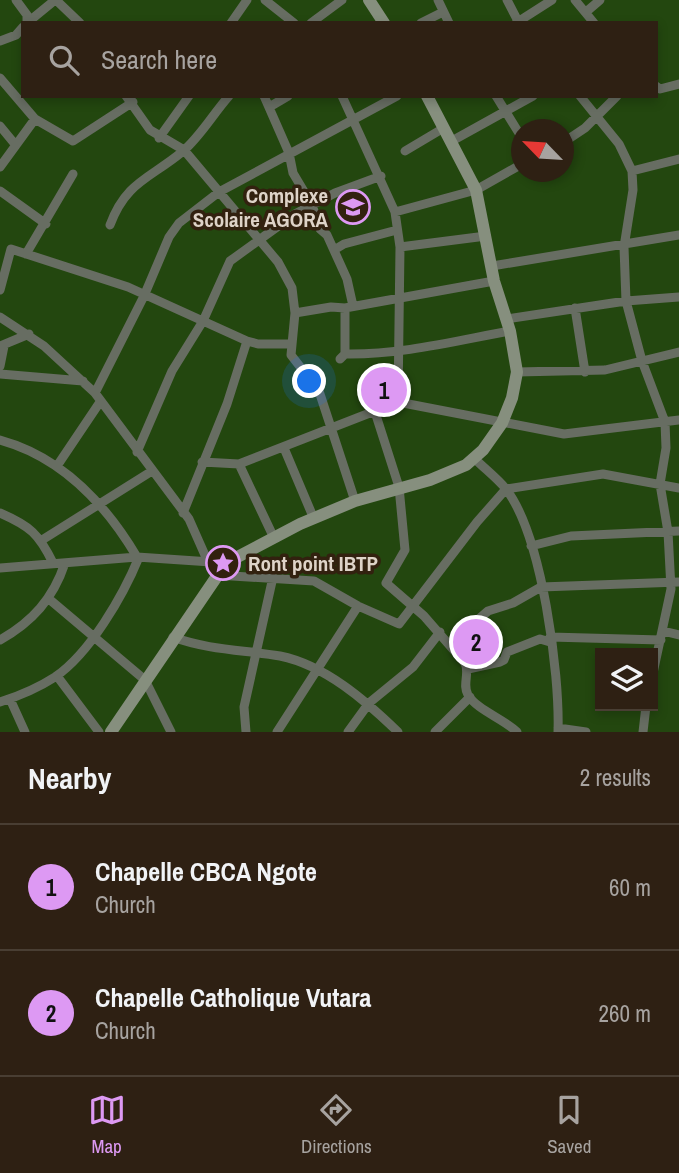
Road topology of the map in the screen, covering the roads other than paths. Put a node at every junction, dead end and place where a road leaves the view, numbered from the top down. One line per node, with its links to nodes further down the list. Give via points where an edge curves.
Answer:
1 (16, 0): 14 (street)
2 (55, 0): 15 (street); 16 (street)
3 (247, 0): 17 (street)
4 (265, 0): 18 (street)
5 (342, 0): 19 (street)
6 (369, 0): 20 (street)
7 (438, 0): 12 (street)
8 (507, 0): 23 (street)
9 (552, 0): 24 (street)
10 (575, 0): 13 (street)
11 (600, 0): 13 (street)
12 (443, 12): 21 (street); 22 (street)
13 (586, 12): 25 (street)
14 (27, 21)
15 (29, 21)
16 (78, 21)
17 (232, 21)
18 (291, 21)
19 (314, 21)
20 (383, 21)
21 (425, 21)
22 (448, 21)
23 (518, 21)
24 (520, 21)
25 (593, 21)
26 (21, 29): 27 (street)
27 (0, 41)
28 (0, 78): 46 (street)
29 (679, 84): 30 (street)
30 (658, 88)
31 (187, 98): 52 (street)
32 (227, 98): 55 (street)
33 (265, 98): 43 (street)
34 (285, 98): 43 (street)
35 (343, 98): 48 (street)
36 (393, 98): 48 (street)
37 (428, 98): 50 (street)
38 (497, 98): 44 (street)
39 (529, 98): 44 (street)
40 (582, 98): 45 (street)
41 (615, 98): 45 (street)
42 (129, 99): 46 (street, via 73,141); 52 (street)
43 (271, 107): 57 (street)
44 (506, 111): 47 (street); 53 (street)
45 (597, 116): 51 (street); 61 (street, via 619,144)
46 (35, 118): 54 (street)
47 (511, 119)
48 (354, 120): 57 (street); 63 (street)
49 (0, 125): 54 (street)
50 (442, 129): 53 (street); 56 (street)
51 (574, 134)
52 (159, 138): 55 (street)
53 (450, 142): 64 (street)
54 (14, 144): 59 (street)
55 (184, 150): 66 (street); 70 (street, via 128,191)
56 (405, 152)
57 (289, 153): 66 (street); 67 (street, via 293,173)
58 (679, 159): 61 (street)
59 (0, 167)
60 (511, 170): 64 (street)
61 (632, 172): 76 (street)
62 (73, 174): 69 (street)
63 (381, 176): 67 (street); 68 (street)
64 (476, 190): 68 (street); 73 (street)
65 (0, 191): 69 (street)
66 (219, 192): 74 (street); 82 (street, via 173,229)
67 (312, 205): 74 (street); 77 (street)
68 (395, 212): 71 (street)
69 (46, 224): 78 (street)
70 (110, 225)
71 (397, 230): 75 (street); 77 (street)
72 (679, 235): 76 (street)
73 (486, 236): 75 (street); 79 (street)
74 (260, 238): 88 (street, via 292,288); 90 (street, via 225,268)
75 (400, 247): 83 (street)
76 (624, 247): 79 (street); 85 (street)
77 (334, 250): 86 (street, via 347,279)
78 (26, 254): 81 (street, via 11,249); 82 (street)
79 (492, 266): 80 (street)
80 (494, 281): 83 (street); 91 (street)
81 (0, 290)
82 (144, 296): 90 (street); 104 (street)
83 (399, 297): 86 (street); 96 (street)
84 (679, 297): 85 (street)
85 (626, 300): 87 (street); 98 (street)
86 (349, 307): 88 (street); 96 (street, via 342,357)
87 (575, 308): 91 (street); 101 (street)
88 (295, 313): 94 (street)
89 (0, 317): 92 (street)
90 (203, 321): 93 (street); 113 (street, via 172,371)
91 (508, 325): 96 (street, via 462,342); 100 (street)
92 (29, 334): 95 (street); 103 (street)
93 (247, 341): 94 (street); 115 (street)
94 (290, 344): 110 (street, via 291,355 319,391)
95 (2, 346): 99 (street)
96 (398, 349): 105 (street)
97 (679, 352): 98 (street)
98 (642, 361): 101 (street); 108 (street)
99 (0, 366)
100 (517, 372): 101 (street); 109 (street)
101 (585, 372)
102 (0, 374): 103 (street)
103 (83, 382): 104 (street)
104 (98, 398): 113 (street); 117 (street)
105 (398, 402): 106 (street); 109 (street)
106 (375, 412): 110 (street); 120 (street)
107 (679, 420): 108 (street)
108 (665, 422): 109 (street, via 564,434); 119 (street)
109 (502, 423): 114 (street)
110 (333, 427): 112 (street); 123 (street)
111 (0, 440): 117 (street)
112 (284, 448): 116 (street); 127 (street)
113 (137, 452): 118 (street)
114 (475, 459): 120 (street, via 430,480); 122 (street)
115 (202, 463): 116 (street); 126 (street)
116 (239, 464): 130 (street)
117 (57, 466): 124 (street)
118 (152, 471): 124 (street); 126 (street)
119 (660, 484): 121 (street); 122 (street, via 603,474); 128 (street)
120 (399, 487): 123 (street); 145 (street, via 405,550 386,583)
121 (679, 488)
122 (506, 489): 132 (street); 145 (street)
123 (355, 501): 127 (street)
124 (101, 505): 131 (street); 133 (street)
125 (0, 513): 131 (street)
126 (183, 513): 134 (street)
127 (314, 519): 130 (street)
128 (668, 531): 129 (street); 132 (street, via 571,536); 141 (street)
129 (679, 531)
130 (274, 538): 137 (street)
131 (42, 540): 135 (street)
132 (531, 546): 142 (street)
133 (138, 557): 134 (street); 136 (street); 149 (street, via 121,598)
134 (208, 562): 137 (street)
135 (53, 563): 136 (street); 138 (street)
136 (65, 563): 143 (street)
137 (226, 563): 139 (street)
138 (0, 568)
139 (216, 575): 140 (street); 150 (street)
140 (272, 577): 144 (street, via 314,581); 155 (street)
141 (674, 582): 142 (street); 147 (street)
142 (541, 587): 152 (street); 153 (street, via 488,611)
143 (49, 599): 149 (street); 151 (street)
144 (358, 606): 145 (street, via 399,624); 157 (street)
145 (414, 607): 146 (street)
146 (440, 632): 153 (street); 163 (street, via 413,667)
147 (662, 635): 148 (street); 152 (street); 154 (street)
148 (679, 635)
149 (92, 636): 158 (street); 159 (street)
150 (173, 637): 155 (street); 159 (street)
151 (0, 640)
152 (550, 640): 156 (street, via 540,639 507,652 505,660); 165 (street)
153 (450, 644): 156 (street)
154 (658, 652)
155 (255, 653): 157 (street, via 283,657); 170 (street, via 244,707)
156 (468, 669): 160 (street)
157 (318, 671): 163 (street); 171 (street)
158 (57, 676): 161 (street); 167 (street)
159 (145, 680): 168 (street); 169 (street)
160 (470, 697): 174 (street); 175 (street)
161 (10, 699): 162 (street); 166 (street)
162 (0, 702)
163 (369, 704): 172 (street); 173 (street)
164 (645, 711): 177 (street)
165 (558, 730): 176 (street)
166 (25, 732)
167 (99, 732)
168 (111, 732)
169 (171, 732)
170 (246, 732)
171 (277, 732)
172 (348, 732)
173 (398, 732)
174 (435, 732)
175 (517, 732)
176 (586, 732)
177 (643, 732)

